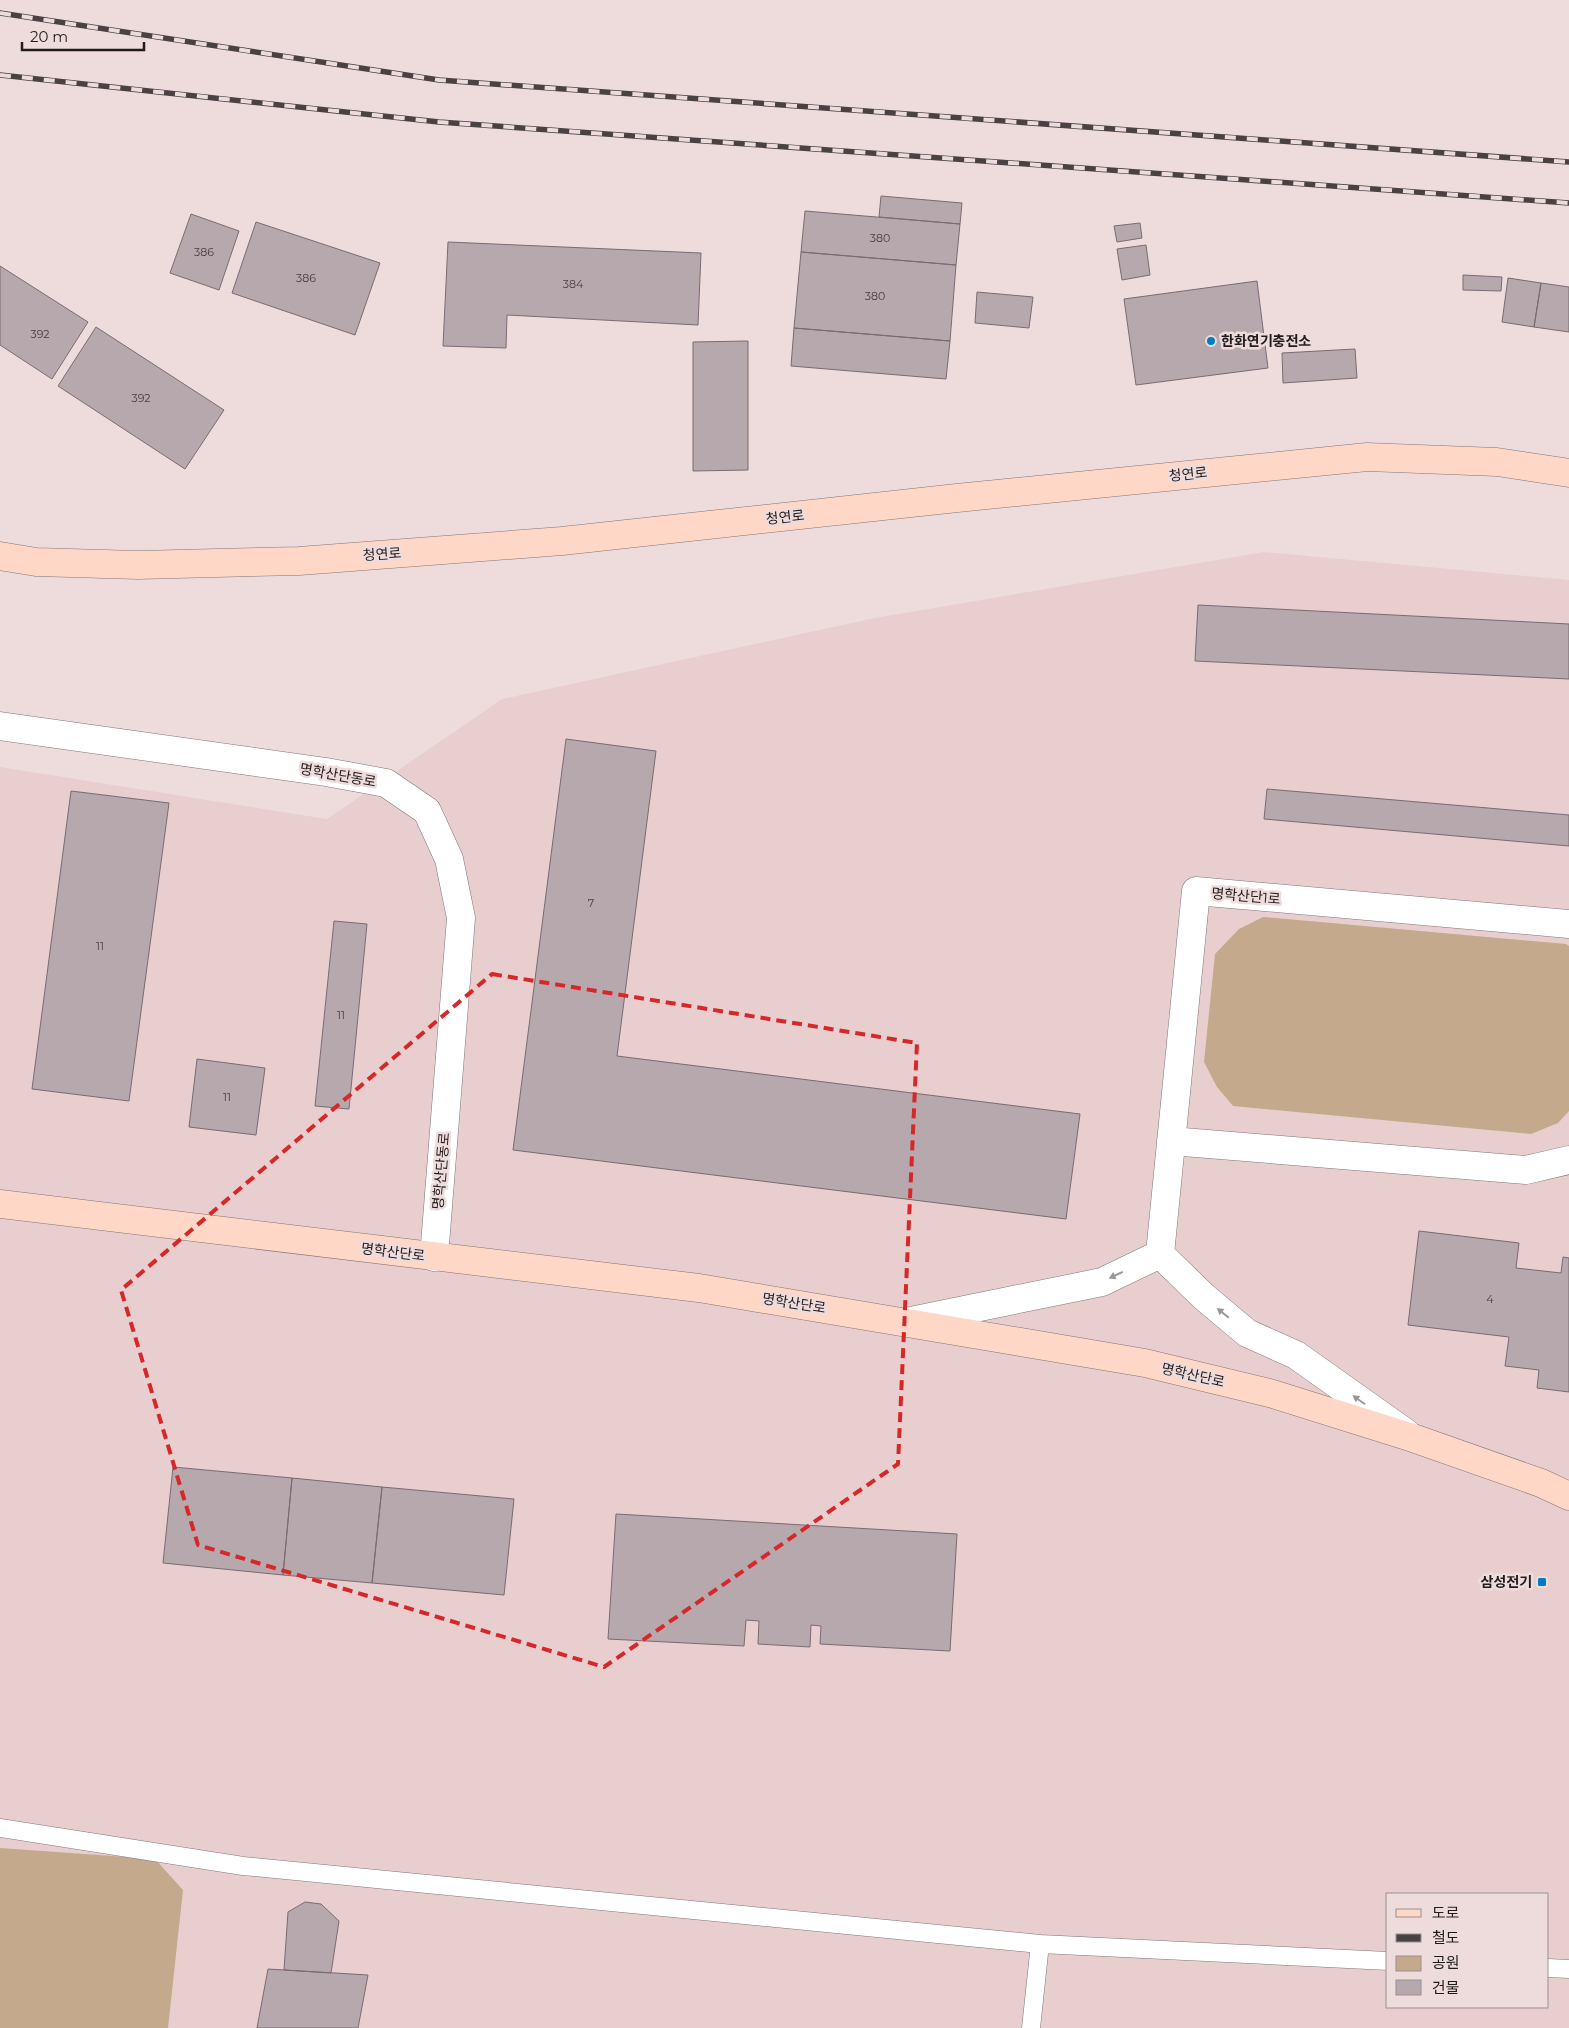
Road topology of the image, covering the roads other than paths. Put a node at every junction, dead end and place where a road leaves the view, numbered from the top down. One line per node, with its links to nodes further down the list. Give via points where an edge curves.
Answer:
1 (1569, 473): 2 (street, 청연로, via 1497,462 1367,456 562,541 328,558 138,565 36,562)
2 (0, 556)
3 (0, 726): 9 (street, 명학산단동로, via 386,783 427,811 449,859 461,918)
4 (1569, 924): 5 (street, 명학산단1로, via 1196,891)
5 (1171, 1141): 6 (street, via 1526,1170); 8 (street, 명학산단1로)
6 (1569, 1160)
7 (0, 1204): 9 (street, 명학산단로)
8 (1160, 1254): 10 (street, one-way to 10, via 1102,1282); 11 (street, one-way to 8, via 1296,1355 1247,1332 1203,1296)
9 (434, 1257): 10 (street, 명학산단로, via 699,1288)
10 (906, 1322): 11 (street, 명학산단로, via 1145,1363 1273,1394)
11 (1413, 1438): 12 (street, 명학산단로)
12 (1569, 1496)
13 (0, 1828): 14 (lane, via 244,1866)
14 (1040, 1944): 15 (lane); 18 (lane)
15 (1386, 1961)
16 (1549, 1968): 17 (lane)
17 (1569, 1969)
18 (1031, 2028)

